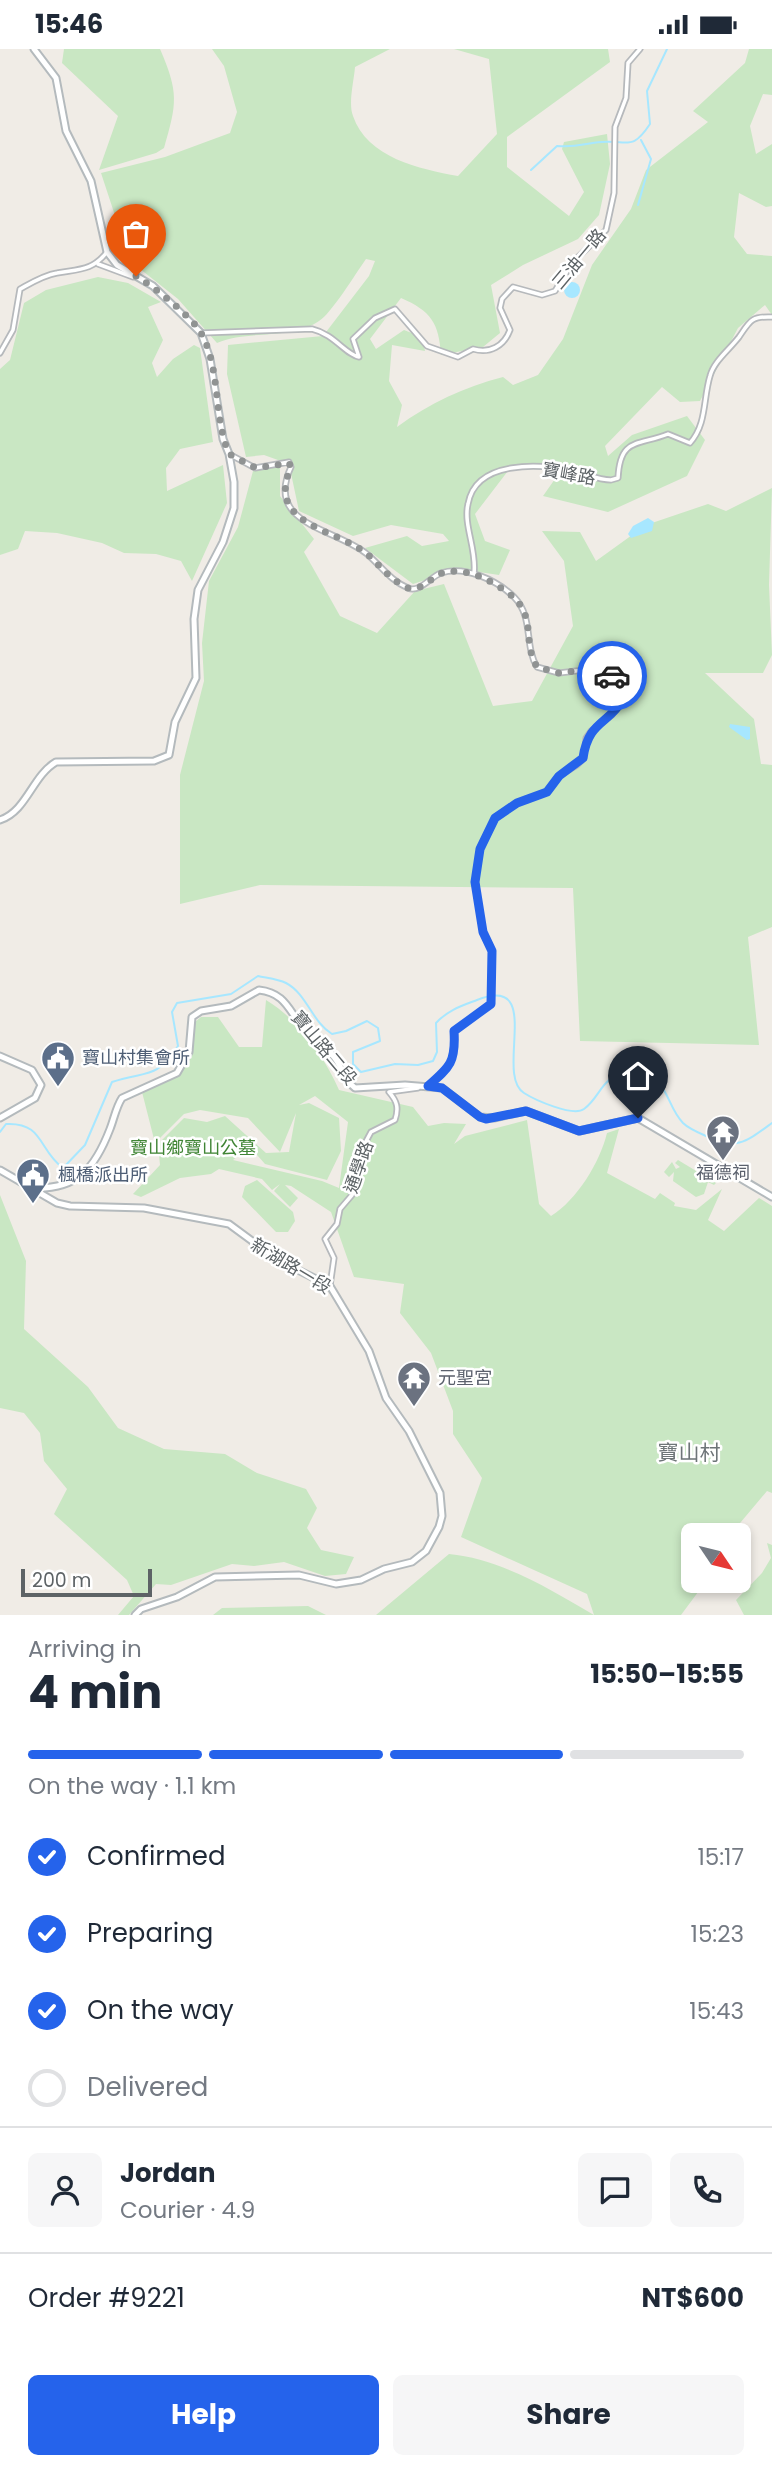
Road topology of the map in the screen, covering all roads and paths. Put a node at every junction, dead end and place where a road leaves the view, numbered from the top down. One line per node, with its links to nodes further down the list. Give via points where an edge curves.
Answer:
1 (34, 49): 3 (street, via 56,78 66,131 99,205)
2 (640, 49): 7 (street, 三油一路, via 628,63 626,98 615,127 614,193 606,230 572,263 555,291 542,295 513,287 506,293 500,308 510,330 496,348 473,349 458,357 430,348 395,309 375,318 353,339 361,355 355,357 335,338 312,329)
3 (107, 252): 4 (street); 5 (street, via 117,265)
4 (98, 264): 5 (street); 8 (street, via 82,271 54,273 20,289 12,330)
5 (145, 281): 7 (street)
6 (772, 317): 10 (street, 寶峰路, via 755,316 747,322 722,355 710,374 703,419 690,443 668,434 634,443 624,449 618,478 611,480 548,468 515,468 488,475 471,492 467,505)
7 (201, 333): 9 (street)
8 (0, 353)
9 (229, 454): 10 (street, via 256,468 289,463 284,488 293,512 365,553 410,589 444,572); 11 (street, via 234,508 223,542 198,590 196,678 175,722 169,755 154,761 56,762 45,768 16,810)
10 (474, 573): 13 (street, via 515,598 527,616 537,667 615,677 626,692 612,715 586,738 577,765 559,776 547,792 517,803 495,818 480,849 475,882 483,932 492,951 491,1004 454,1031 450,1067)
11 (0, 820)
12 (0, 1056): 14 (street, via 32,1070 41,1085 35,1098)
13 (428, 1086): 16 (street, 寶山路二段, via 355,1088 286,1002 259,990 231,1006 191,1017 189,1052 177,1073 125,1094 104,1143 79,1178 63,1187); 17 (street, 寶山路二段, via 442,1088 486,1119 526,1111 579,1131 631,1118 647,1121); 18 (street, 通學路, via 389,1092 396,1100 395,1120 371,1132 363,1147 355,1188 325,1239 334,1258)
14 (0, 1118)
15 (0, 1170): 16 (street, 新湖路一段)
16 (35, 1188): 18 (street, 新湖路一段, via 70,1206 145,1208 229,1224 278,1260)
17 (772, 1197)
18 (330, 1286): 19 (street, 新湖路一段, via 369,1350 386,1398 433,1474 442,1515 432,1542 412,1562 352,1583 326,1583 299,1575 215,1577)
19 (135, 1615)

